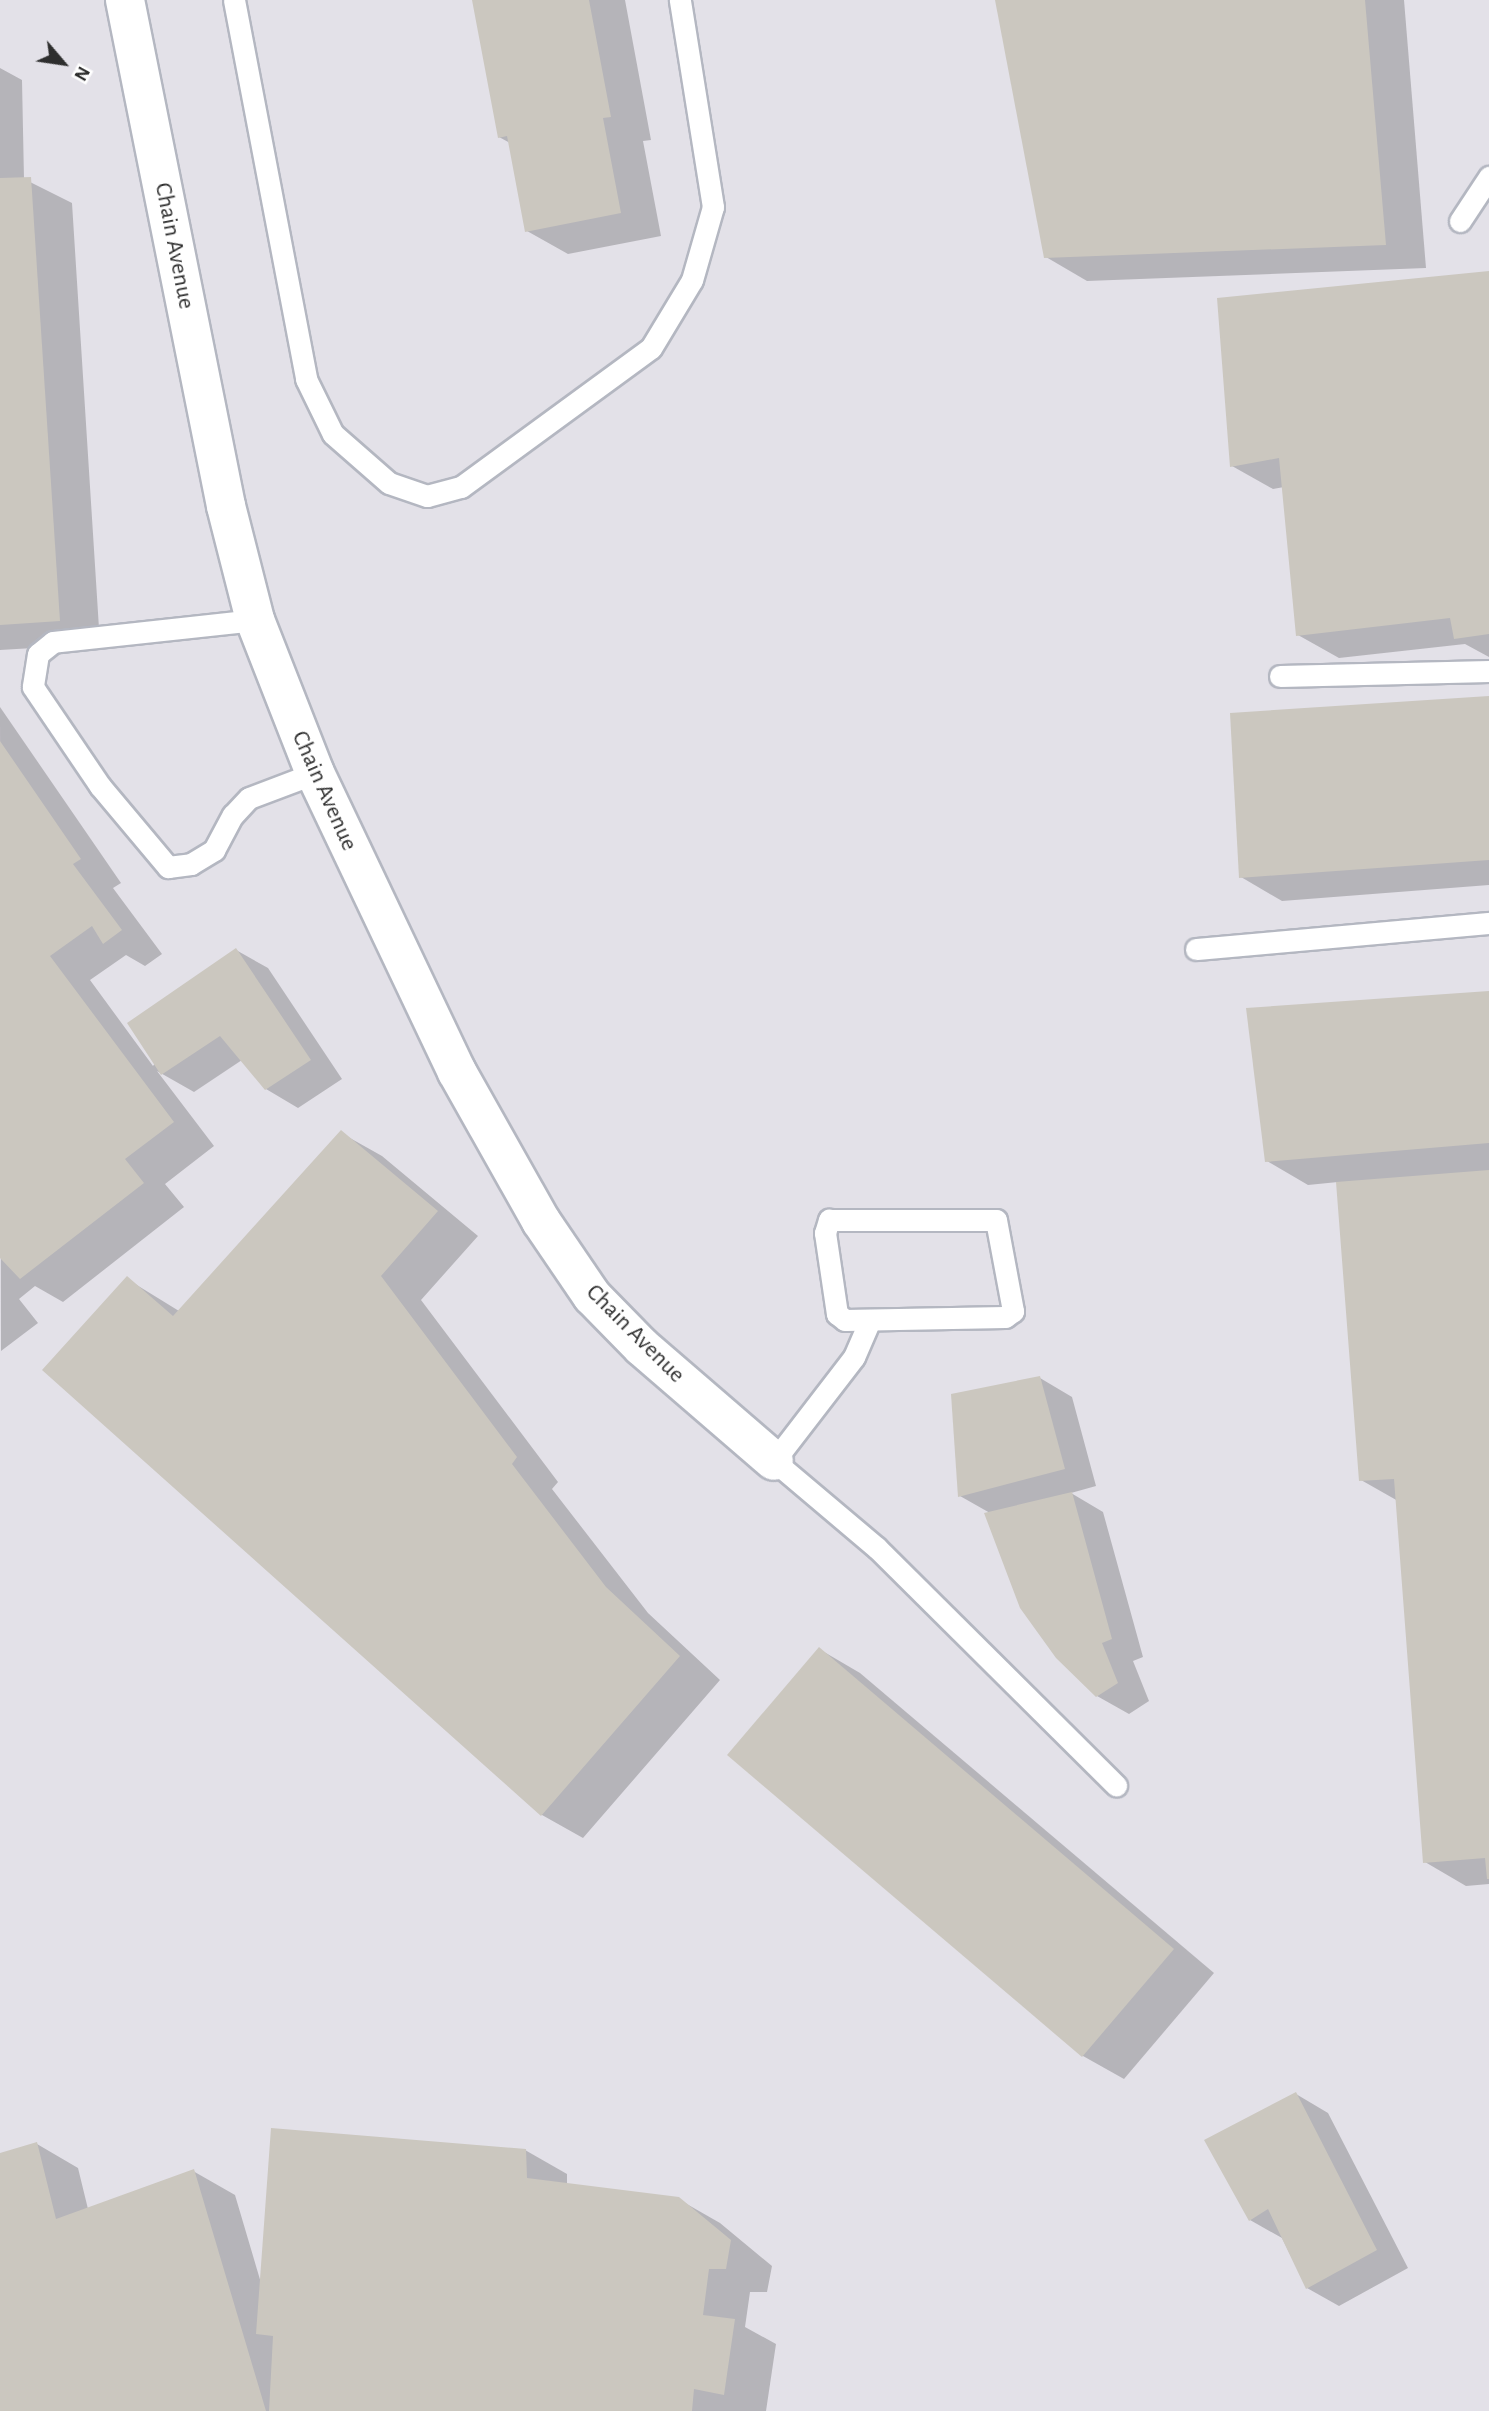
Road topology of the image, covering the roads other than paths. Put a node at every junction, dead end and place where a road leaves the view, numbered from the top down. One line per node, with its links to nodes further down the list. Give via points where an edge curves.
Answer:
1 (125, 0): 6 (street, Chain Avenue, via 226,506)
2 (234, 0): 3 (lane, via 306,379 333,434 390,483 427,496 461,487 651,348 692,280 713,207)
3 (680, 0)
4 (1489, 177): 5 (lane)
5 (1460, 221)
6 (255, 620): 9 (street, Chain Avenue); 9 (lane, via 53,642 38,654 33,687 100,786 167,867 191,864 214,850 233,815 249,798)
7 (1489, 671): 8 (lane)
8 (1280, 676)
9 (315, 774): 13 (street, Chain Avenue, via 457,1072 541,1221 592,1296 642,1348)
10 (1489, 923): 11 (lane)
11 (1196, 948)
12 (870, 1320): 12 (lane, via 854,1322 837,1314 825,1233 829,1220 996,1220 1013,1311 1005,1317); 13 (lane, via 854,1357)
13 (774, 1461): 14 (lane, via 877,1548)
14 (1116, 1785)

